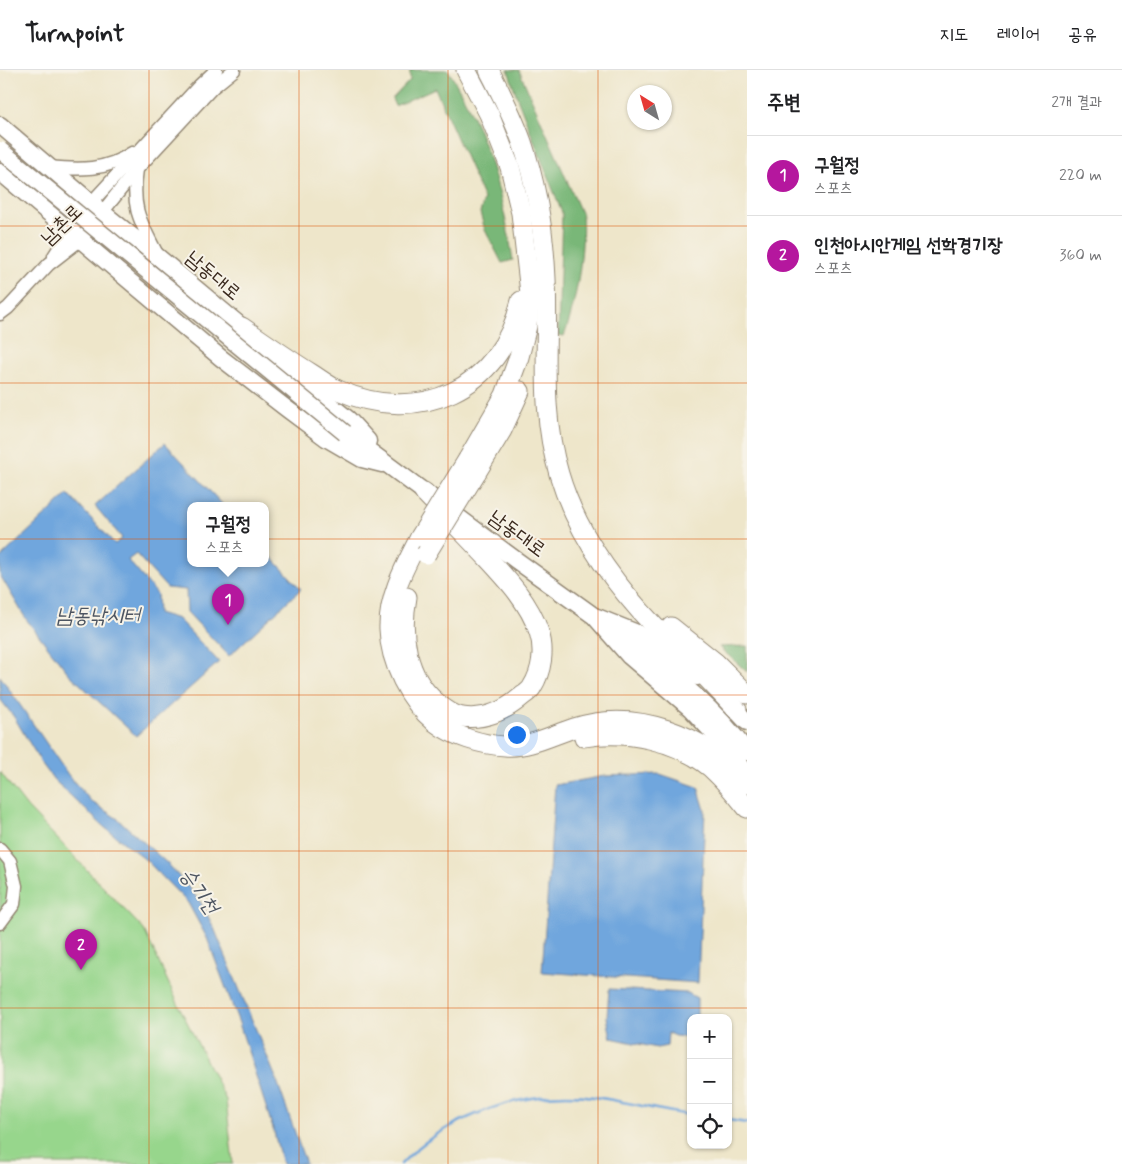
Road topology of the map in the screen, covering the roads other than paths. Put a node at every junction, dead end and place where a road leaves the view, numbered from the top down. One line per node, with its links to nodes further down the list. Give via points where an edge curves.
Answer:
1 (216, 70): 6 (street, 남촌로)
2 (234, 70): 9 (street, 남촌로, via 213,87)
3 (466, 70): 14 (highway, via 489,114 510,167 521,213)
4 (489, 70): 15 (highway, via 516,127 530,169 543,234)
5 (0, 125): 8 (main road, 남동대로)
6 (150, 140): 8 (street, via 121,161 98,168); 11 (street, 남촌로)
7 (0, 150): 19 (main road, 남동대로, bridge)
8 (49, 168): 11 (main road, 남동대로)
9 (137, 169): 11 (street, 남촌로); 13 (street, via 135,206)
10 (0, 172): 12 (main road, 남동대로)
11 (97, 208): 12 (street, 남촌로); 13 (main road, 남동대로)
12 (75, 236): 16 (street, 남촌로); 19 (main road, 남동대로, via 221,358 326,438 362,459)
13 (158, 257): 17 (main road, 남동대로)
14 (528, 271): 17 (highway, via 514,325 490,364 472,382 429,402 375,402 337,389); 18 (highway, via 527,326 519,357)
15 (546, 280): 18 (highway, via 532,355 520,390 502,430); 21 (highway, via 546,396 550,436 560,476)
16 (0, 314)
17 (242, 327): 19 (main road, 남동대로, via 264,352 348,419)
18 (472, 466): 22 (highway, bridge)
19 (391, 467): 20 (main road, 남동대로)
20 (424, 492): 22 (highway, via 508,580 539,632 542,650 540,670 532,688 500,712 481,717 461,717 445,710 417,680 404,639 404,618 406,598); 23 (main road, 남동대로)
21 (583, 530): 24 (highway, via 622,578); 25 (highway, via 604,565 656,628)
22 (423, 546): 26 (highway, via 402,572 389,629 402,681 435,722 484,744)
23 (594, 616): 25 (main road, 남동대로, via 638,632); 27 (main road, via 706,703); 28 (main road, 남동대로, via 629,656 690,709 728,749)
24 (747, 694)
25 (742, 716)
26 (521, 746): 29 (highway, via 576,727 613,721 650,725 682,734 708,749); 30 (highway, via 600,734 631,735 660,742 688,753 710,768)
27 (747, 752)
28 (747, 775)
29 (747, 784)
30 (747, 808)
31 (0, 849): 32 (street, via 10,862 16,886 14,904)
32 (0, 923)

